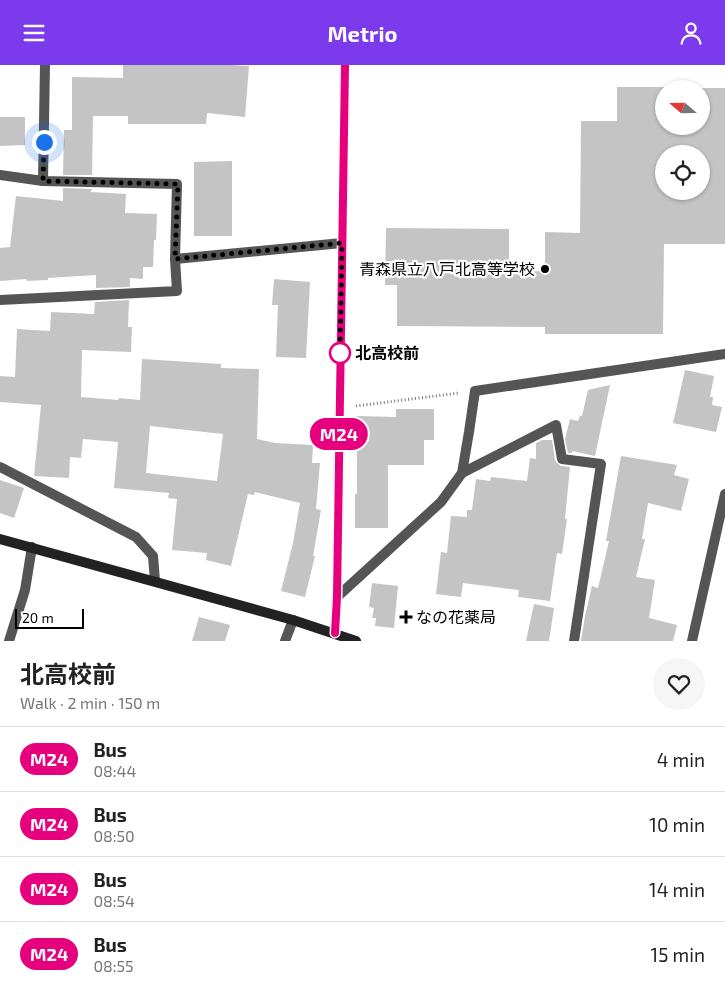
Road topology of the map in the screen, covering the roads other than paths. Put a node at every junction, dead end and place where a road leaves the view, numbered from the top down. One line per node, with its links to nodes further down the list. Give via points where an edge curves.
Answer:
1 (46, 65): 4 (street)
2 (345, 65): 5 (street)
3 (0, 175): 4 (street)
4 (43, 181): 6 (street, via 178,184)
5 (342, 243): 6 (street); 15 (street)
6 (175, 259): 7 (street, via 176,291)
7 (0, 300)
8 (725, 354): 10 (street, via 474,391)
9 (0, 467): 14 (street, via 136,537 153,556)
10 (462, 473): 15 (street, via 441,503); 21 (street, via 556,425 562,459 601,465)
11 (725, 494): 22 (street)
12 (0, 539): 13 (street)
13 (32, 547): 14 (street); 18 (street, via 25,590)
14 (155, 581): 16 (street)
15 (337, 597): 17 (street)
16 (293, 620): 17 (street); 19 (street)
17 (335, 633): 20 (street)
18 (9, 641)
19 (285, 641)
20 (356, 641)
21 (574, 641)
22 (692, 641)

